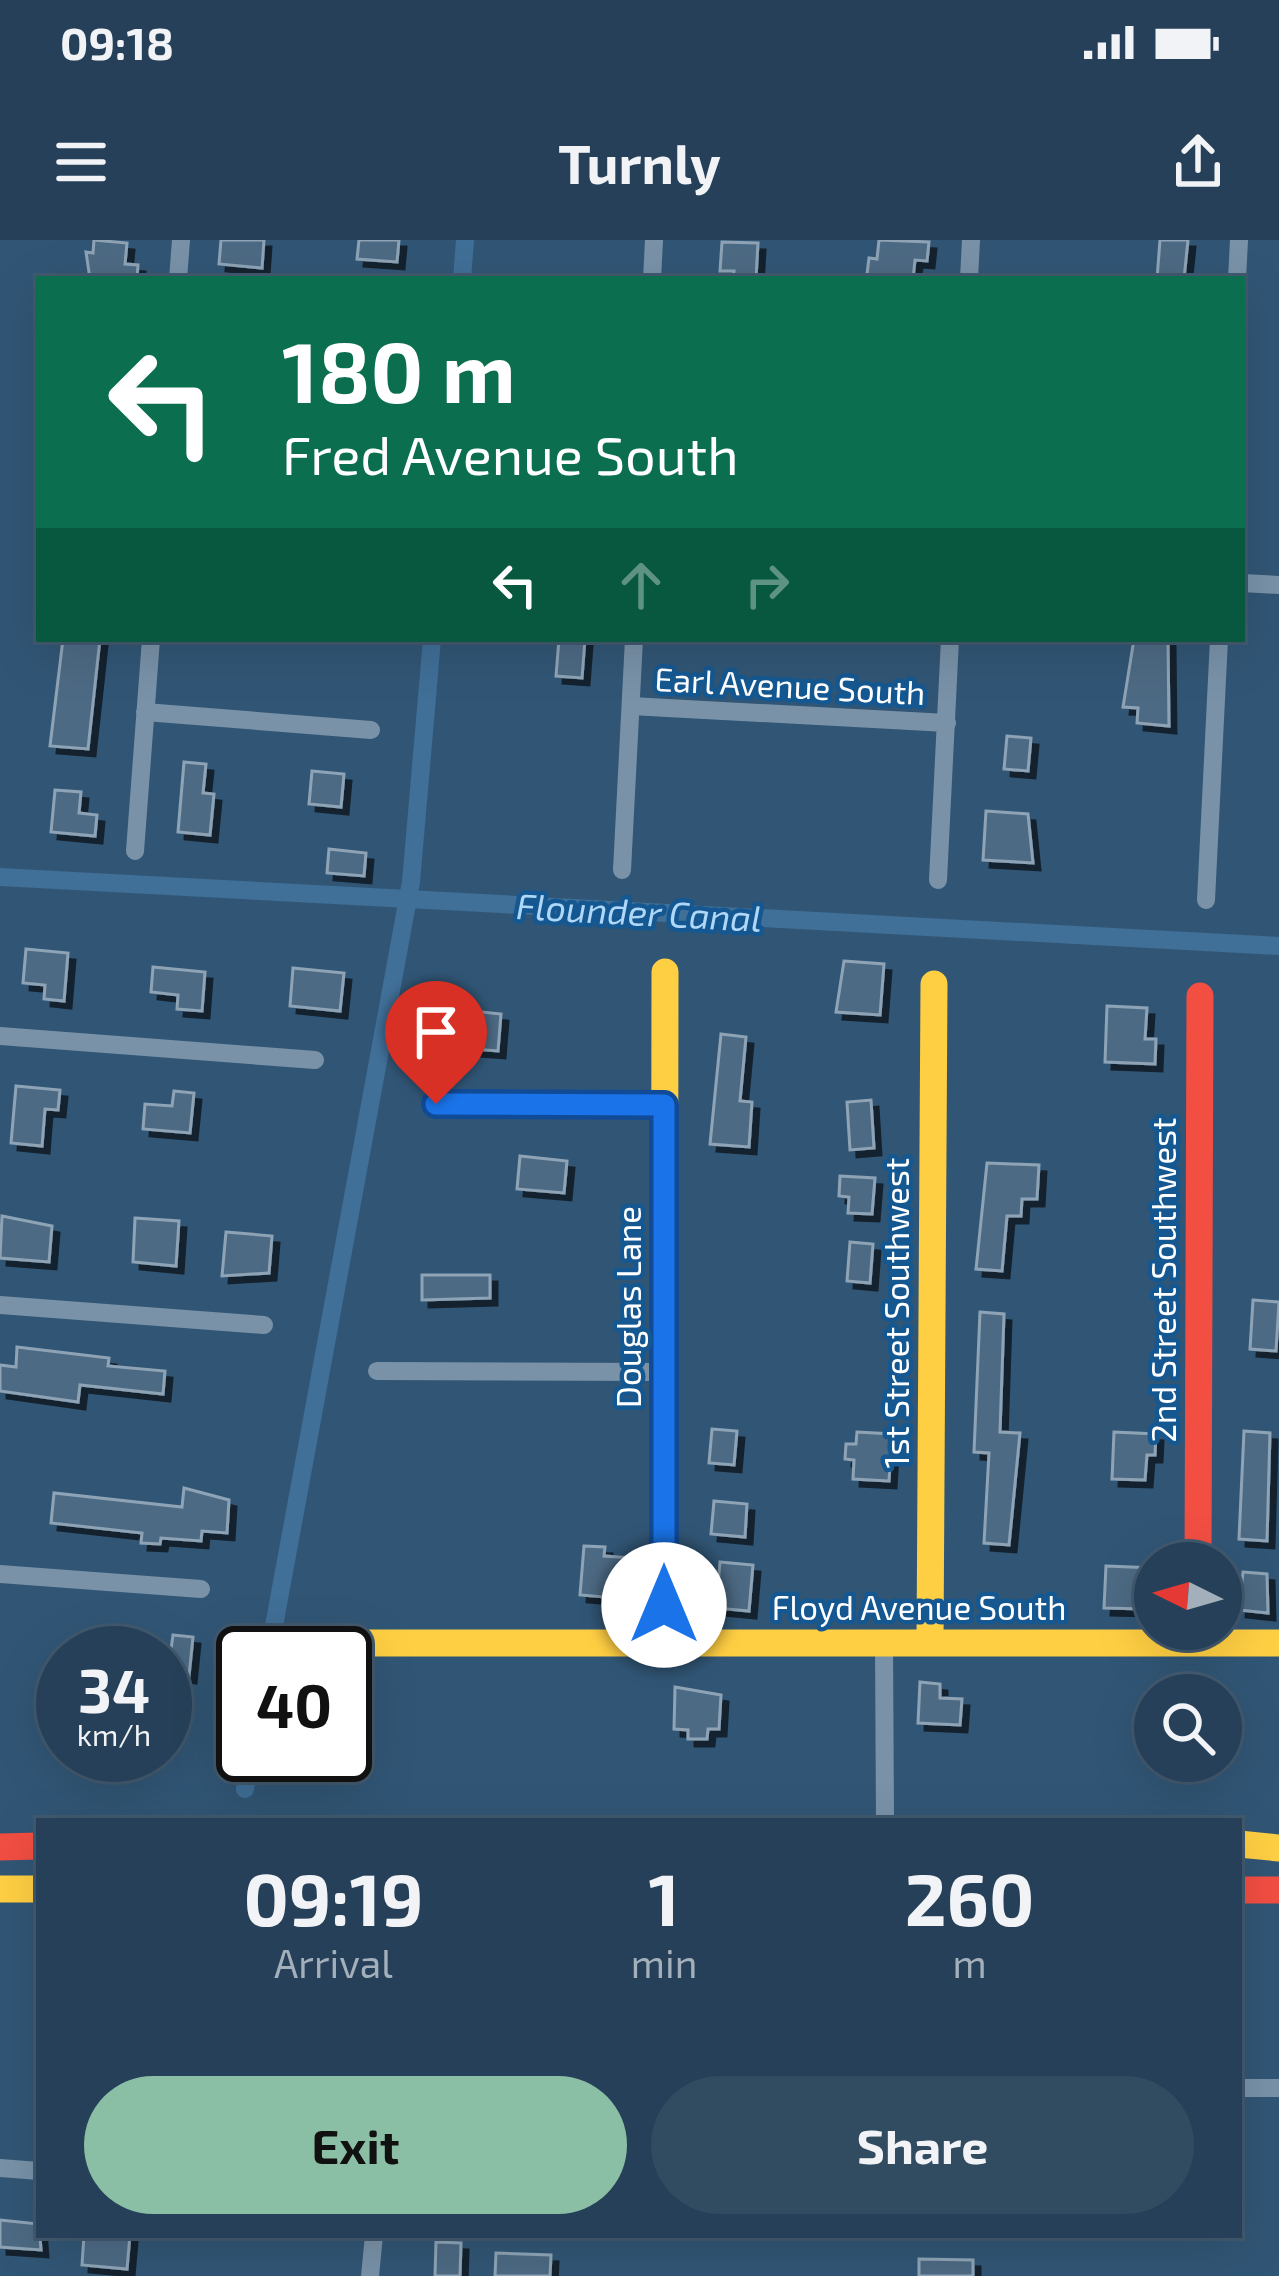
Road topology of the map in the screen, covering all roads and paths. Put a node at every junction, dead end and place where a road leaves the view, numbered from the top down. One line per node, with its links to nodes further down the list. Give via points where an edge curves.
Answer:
1 (181, 240): 5 (street)
2 (653, 240): 6 (street)
3 (971, 240): 7 (street)
4 (1239, 240): 8 (street)
5 (178, 276)
6 (652, 276)
7 (969, 276)
8 (1237, 276)
9 (1245, 583): 10 (street)
10 (1279, 584)
11 (151, 642): 16 (street)
12 (634, 642): 15 (street)
13 (950, 642): 17 (street)
14 (1219, 642): 22 (street)
15 (631, 706): 17 (street, Earl Avenue South); 20 (street)
16 (145, 712): 18 (street); 19 (street)
17 (946, 723): 21 (street)
18 (370, 730)
19 (135, 850)
20 (622, 870)
21 (938, 880)
22 (1206, 900)
23 (664, 972): 29 (street, Douglas Lane)
24 (934, 984): 42 (street, 1st Street Southwest)
25 (1200, 996): 34 (street, 2nd Street Southwest)
26 (0, 1036): 27 (street)
27 (315, 1060)
28 (436, 1104): 29 (street)
29 (664, 1105): 33 (street, Douglas Lane)
30 (0, 1305): 31 (street)
31 (264, 1325)
32 (377, 1371): 33 (street)
33 (664, 1372): 39 (street, Douglas Lane)
34 (1198, 1542)
35 (0, 1574): 36 (street)
36 (201, 1589)
37 (1134, 1638): 42 (street, Floyd Avenue South)
38 (1242, 1640): 43 (street, Floyd Avenue South)
39 (664, 1642): 40 (street, Floyd Avenue South); 41 (street, Floyd Avenue South)
40 (884, 1642): 42 (street, Floyd Avenue South); 44 (street)
41 (372, 1643)
42 (930, 1643)
43 (1279, 1643)
44 (885, 1818)
45 (1242, 1829): 46 (street)
46 (1279, 1829)
47 (36, 1833): 48 (street)
48 (0, 1834)
49 (1242, 1844): 52 (street)
50 (36, 1846): 51 (street)
51 (0, 1847)
52 (1279, 1848)
53 (0, 1888): 54 (street)
54 (36, 1889)
55 (1242, 1890): 56 (street)
56 (1279, 1890)
57 (1242, 2088): 58 (street)
58 (1279, 2088)
59 (0, 2168): 60 (street)
60 (36, 2171)
61 (374, 2238): 62 (street)
62 (370, 2276)

